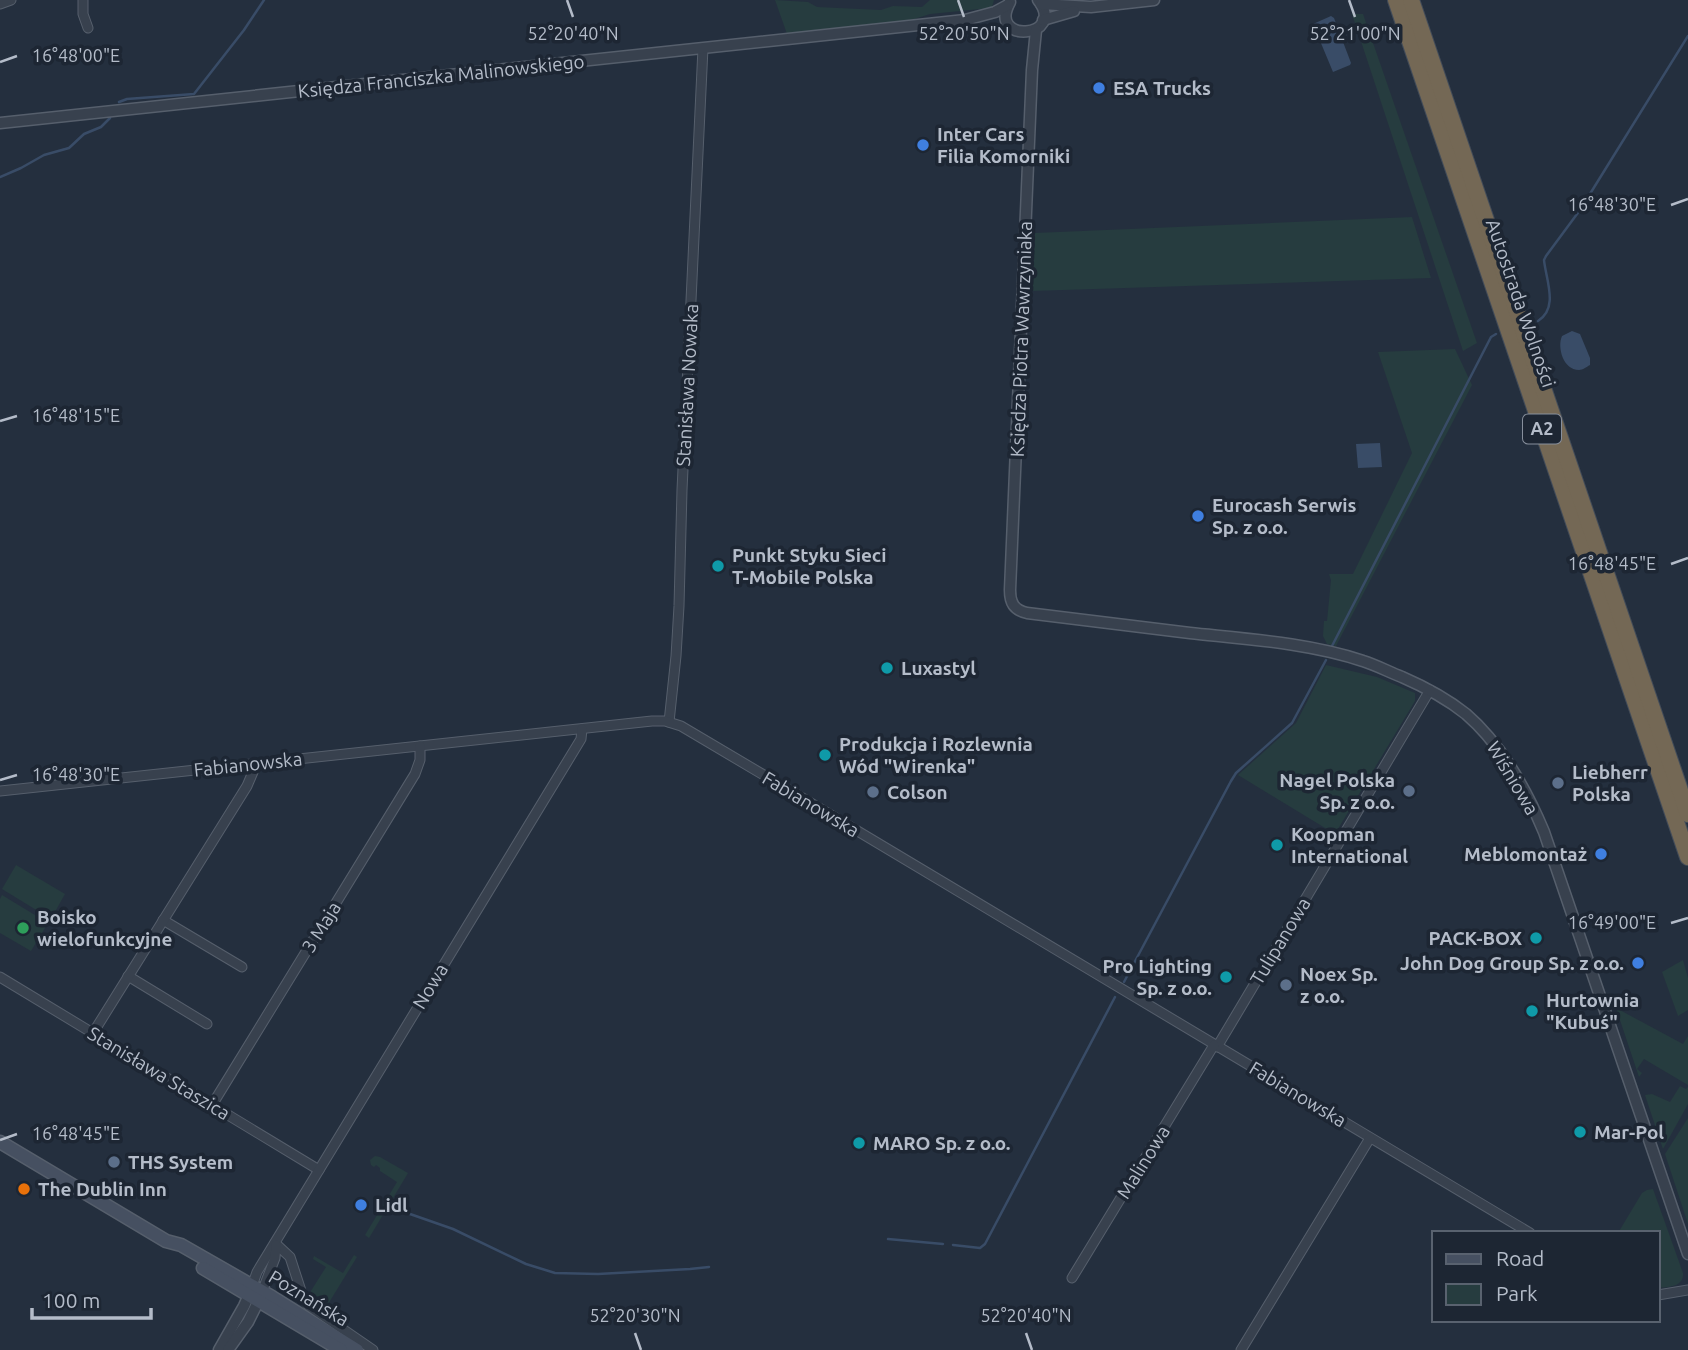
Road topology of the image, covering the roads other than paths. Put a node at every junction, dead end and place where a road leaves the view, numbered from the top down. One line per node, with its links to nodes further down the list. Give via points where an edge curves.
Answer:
1 (10, 0): 8 (street)
2 (83, 0): 13 (street)
3 (1154, 0): 9 (street)
4 (1396, 0): 27 (highway, Autostrada Wolności / A2)
5 (1411, 0): 26 (highway, Autostrada Wolności / A2)
6 (1040, 2): 9 (street); 11 (street)
7 (1010, 3): 10 (street, Księdza Franciszka Malinowskiego); 12 (street)
8 (0, 4)
9 (1091, 7): 11 (street)
10 (965, 20): 12 (street, Księdza Franciszka Malinowskiego); 16 (street, Księdza Franciszka Malinowskiego)
11 (1043, 20): 14 (street)
12 (1007, 22): 15 (street)
13 (88, 28)
14 (1036, 30): 15 (street); 17 (street, Księdza Piotra Wawrzyniaka)
15 (1019, 32): 17 (street, Księdza Piotra Wawrzyniaka)
16 (703, 48): 18 (street, Księdza Franciszka Malinowskiego); 21 (street, Stanisława Nowaka, via 679,606)
17 (1032, 70): 19 (street, Księdza Piotra Wawrzyniaka, via 1010,590)
18 (0, 123)
19 (1014, 608): 20 (street, Wiśniowa, via 1323,650 1363,661)
20 (1430, 690): 34 (street, Tulipanowa); 41 (street, Wiśniowa, via 1458,708 1489,738 1534,809)
21 (669, 722): 22 (street, Fabianowska); 34 (street, Fabianowska)
22 (582, 729): 23 (street, Fabianowska); 38 (street, Nowa, via 581,739)
23 (420, 746): 24 (street, Fabianowska); 35 (street, 3 Maja, via 415,774)
24 (254, 764): 25 (street, Fabianowska); 28 (street, via 247,786)
25 (0, 791)
26 (1688, 814)
27 (1688, 857)
28 (163, 920): 29 (street); 31 (street)
29 (242, 967)
30 (0, 976): 33 (street, Stanisława Staszica)
31 (128, 976): 32 (street); 33 (street)
32 (207, 1024)
33 (93, 1033): 35 (street, Stanisława Staszica)
34 (1216, 1046): 36 (street, Fabianowska); 42 (street, Malinowa)
35 (212, 1105): 38 (street, Stanisława Staszica)
36 (1370, 1138): 39 (street, Fabianowska); 51 (street)
37 (0, 1142): 44 (main road, Poznańska)
38 (319, 1170): 40 (street, Nowa)
39 (1527, 1231)
40 (275, 1243): 44 (street, Nowa, via 257,1272); 50 (street, via 290,1257 309,1306)
41 (1688, 1254)
42 (1072, 1278)
43 (1688, 1290): 45 (street)
44 (256, 1293): 46 (street); 47 (street, via 248,1322); 48 (main road, Poznańska); 49 (main road, Poznańska)
45 (1660, 1295)
46 (219, 1350)
47 (228, 1350)
48 (341, 1350)
49 (357, 1350)
50 (373, 1350)
51 (1241, 1350)

